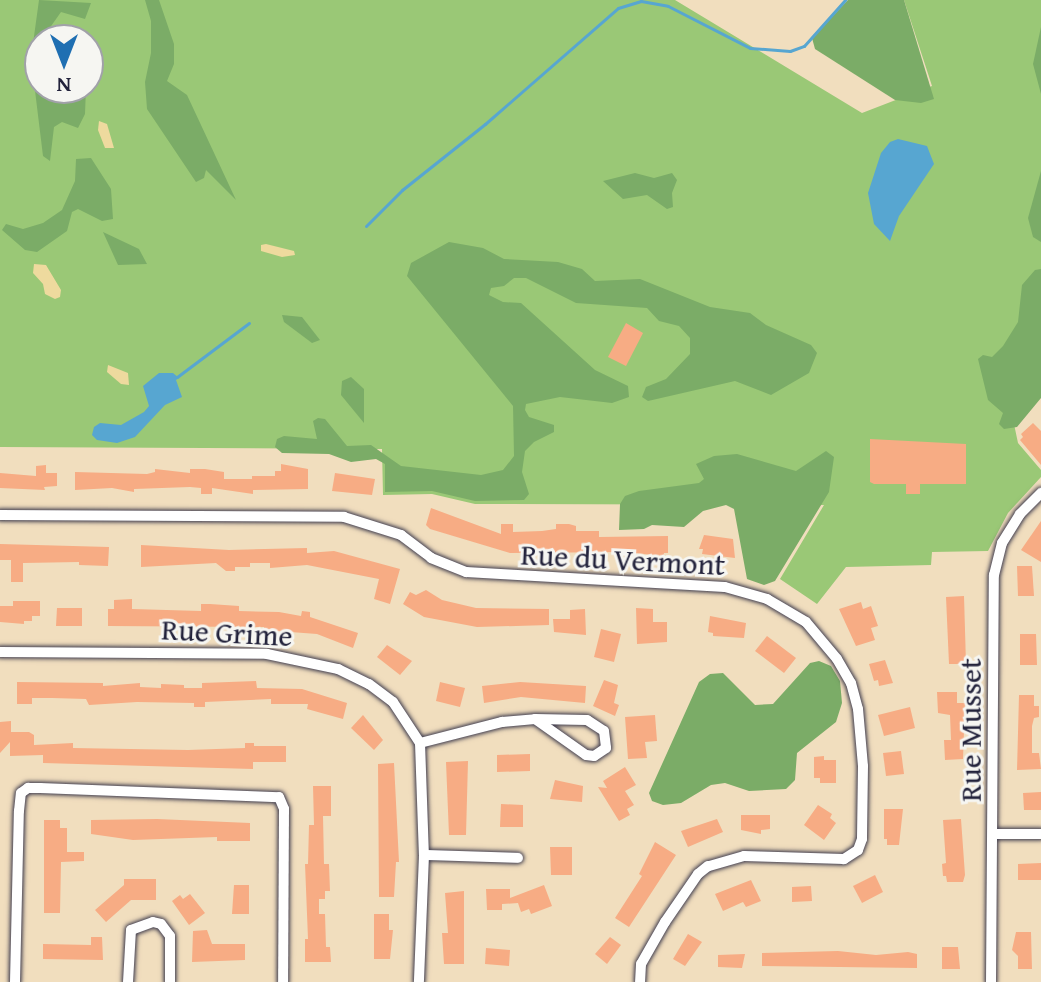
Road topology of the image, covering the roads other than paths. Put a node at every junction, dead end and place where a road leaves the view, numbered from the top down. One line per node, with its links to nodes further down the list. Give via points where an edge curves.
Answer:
1 (1041, 493): 6 (street, Rue Musset, via 1013,523 996,563)
2 (0, 515): 15 (street, Rue du Vermont, via 344,517 401,535 431,558 466,572 725,587 767,599 806,622 837,659 858,709 863,766 858,850 844,859 744,856 708,866 665,922 641,964)
3 (0, 652): 5 (street, Rue Grime, via 267,654 304,659 369,684 393,702)
4 (535, 719): 4 (street, via 587,720 604,731 606,748 586,755); 5 (street)
5 (420, 743): 8 (street)
6 (994, 834): 7 (street); 16 (street, Rue Musset)
7 (1041, 834)
8 (424, 855): 9 (street); 14 (street)
9 (518, 858)
10 (15, 982): 13 (street, via 19,811 21,793 28,788 279,797 284,809)
11 (128, 982): 12 (street, via 131,930 153,922 170,936)
12 (170, 982)
13 (283, 982)
14 (419, 982)
15 (640, 982)
16 (991, 982)

